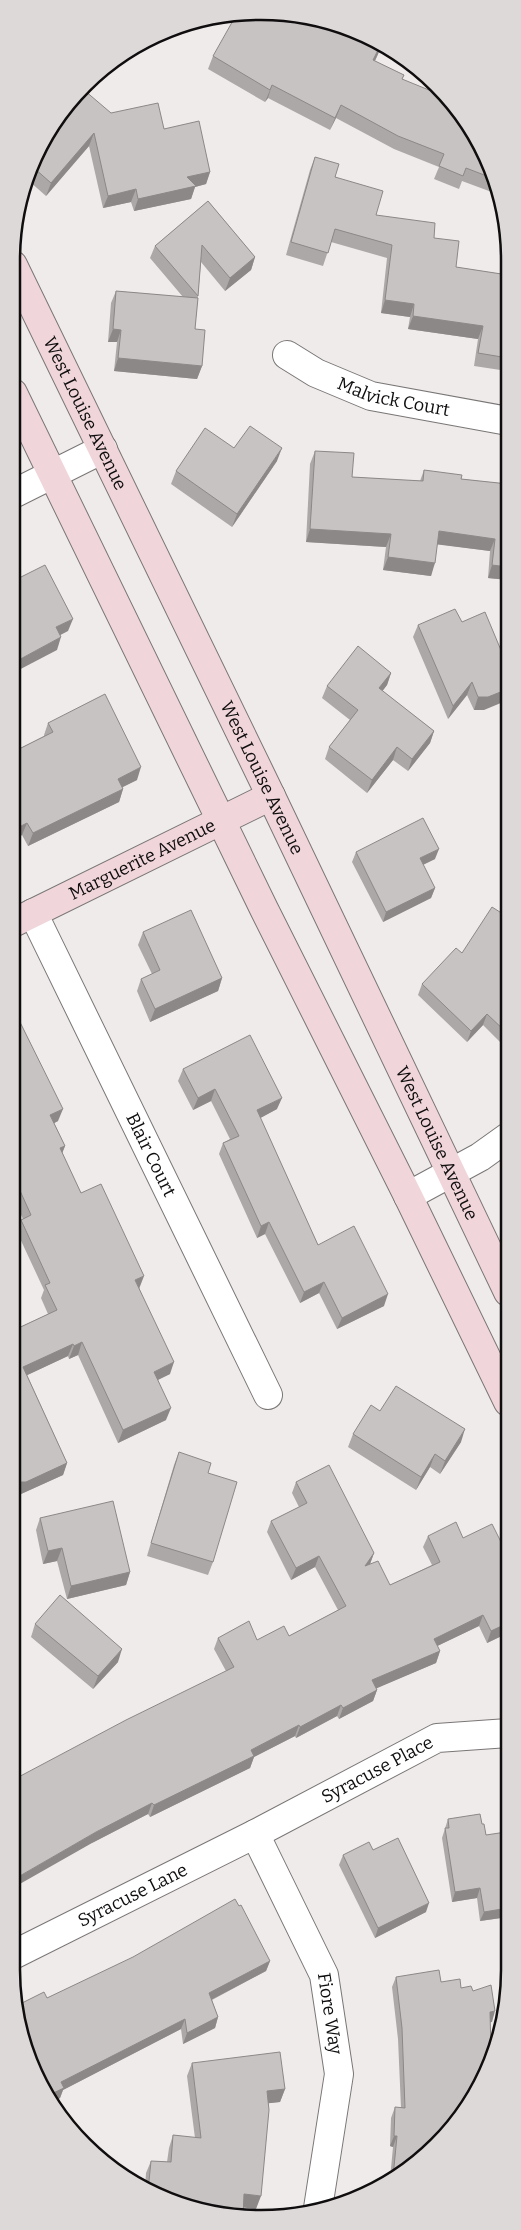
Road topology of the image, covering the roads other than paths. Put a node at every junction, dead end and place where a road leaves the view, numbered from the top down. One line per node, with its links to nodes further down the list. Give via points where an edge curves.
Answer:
1 (20, 279): 5 (main road, West Louise Avenue)
2 (287, 355): 4 (street, Malvick Court, via 316,373 371,396)
3 (20, 407): 6 (main road)
4 (501, 420)
5 (103, 449): 6 (street); 8 (main road, West Louise Avenue)
6 (53, 475): 7 (street); 9 (main road)
7 (20, 491)
8 (271, 796): 9 (main road, Marguerite Avenue); 12 (main road, West Louise Avenue)
9 (221, 819): 10 (main road, Marguerite Avenue); 13 (main road)
10 (23, 918): 16 (street, Blair Court)
11 (501, 1142): 12 (street)
12 (452, 1174): 13 (street); 14 (main road, West Louise Avenue)
13 (408, 1196): 15 (main road)
14 (501, 1277)
15 (501, 1388)
16 (268, 1395)
17 (501, 1733): 18 (street, Syracuse Place, via 437,1738)
18 (255, 1834): 19 (street, Syracuse Lane); 20 (street, Fiore Way, via 324,1975 339,2074)
19 (20, 1952)
20 (319, 2203)

